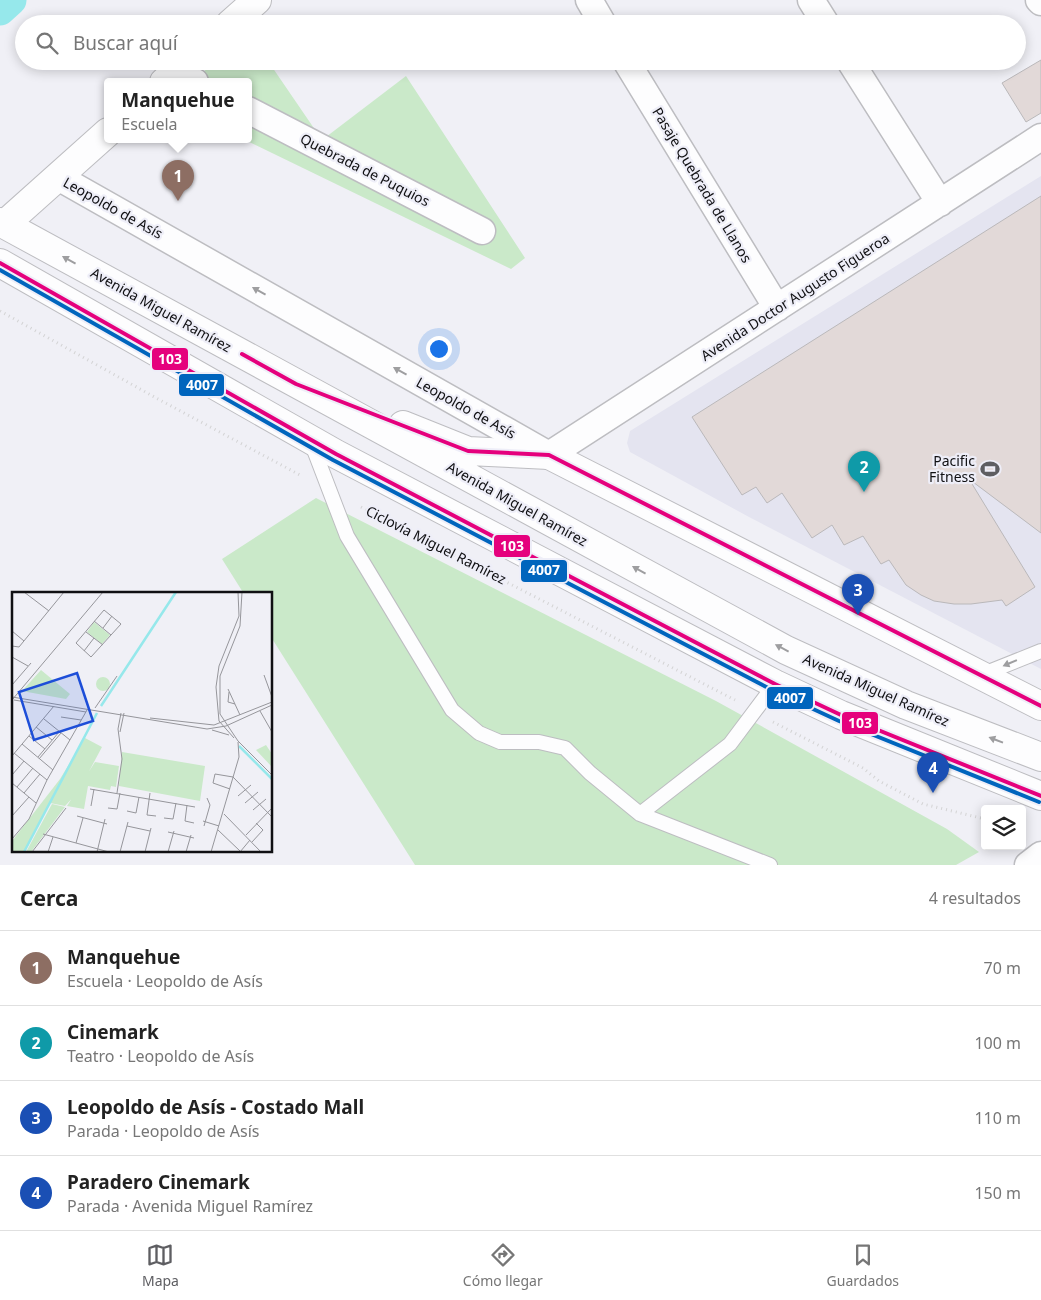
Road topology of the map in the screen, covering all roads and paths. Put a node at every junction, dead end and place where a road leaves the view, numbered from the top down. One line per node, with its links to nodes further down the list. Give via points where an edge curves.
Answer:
1 (257, 0): 3 (main road)
2 (811, 0): 4 (street)
3 (240, 15)
4 (820, 15)
5 (632, 70): 15 (street, Pasaje Quebrada de Llanos)
6 (856, 70): 11 (street)
7 (252, 112): 13 (street, Quebrada de Puquios)
8 (104, 136): 10 (main road)
9 (1041, 137): 11 (street, Avenida Doctor Augusto Figueroa)
10 (58, 177): 12 (main road); 19 (street, Leopoldo de Asís, one-way to 10)
11 (940, 203): 15 (street, Avenida Doctor Augusto Figueroa)
12 (2, 223): 17 (main road, Avenida Miguel Ramírez, one-way to 12)
13 (482, 231)
14 (0, 263): 18 (main road)
15 (777, 308): 19 (street, Avenida Doctor Augusto Figueroa)
16 (0, 311): 20 (path, Ciclovía Miguel Ramírez)
17 (296, 384): 19 (main road, via 468,451); 26 (main road, Avenida Miguel Ramírez, one-way to 17, via 906,705 786,650)
18 (309, 439): 20 (lane); 23 (main road)
19 (549, 455): 22 (main road, Leopoldo de Asís)
20 (330, 492): 25 (path, Ciclovía Miguel Ramírez); 28 (lane, via 347,536 452,710 479,733 500,742 539,742 565,748)
21 (1041, 651): 22 (lane, one-way to 22)
22 (980, 675): 24 (main road, Leopoldo de Asís)
23 (774, 684): 25 (lane); 27 (main road, via 841,715)
24 (1041, 706)
25 (755, 712): 28 (lane, via 730,744); 29 (path, Ciclovía Miguel Ramírez, via 863,768 879,781 923,804)
26 (1041, 757)
27 (1041, 796)
28 (640, 814): 31 (lane)
29 (981, 817)
30 (1041, 855): 32 (street)
31 (770, 865)
32 (1028, 865)

